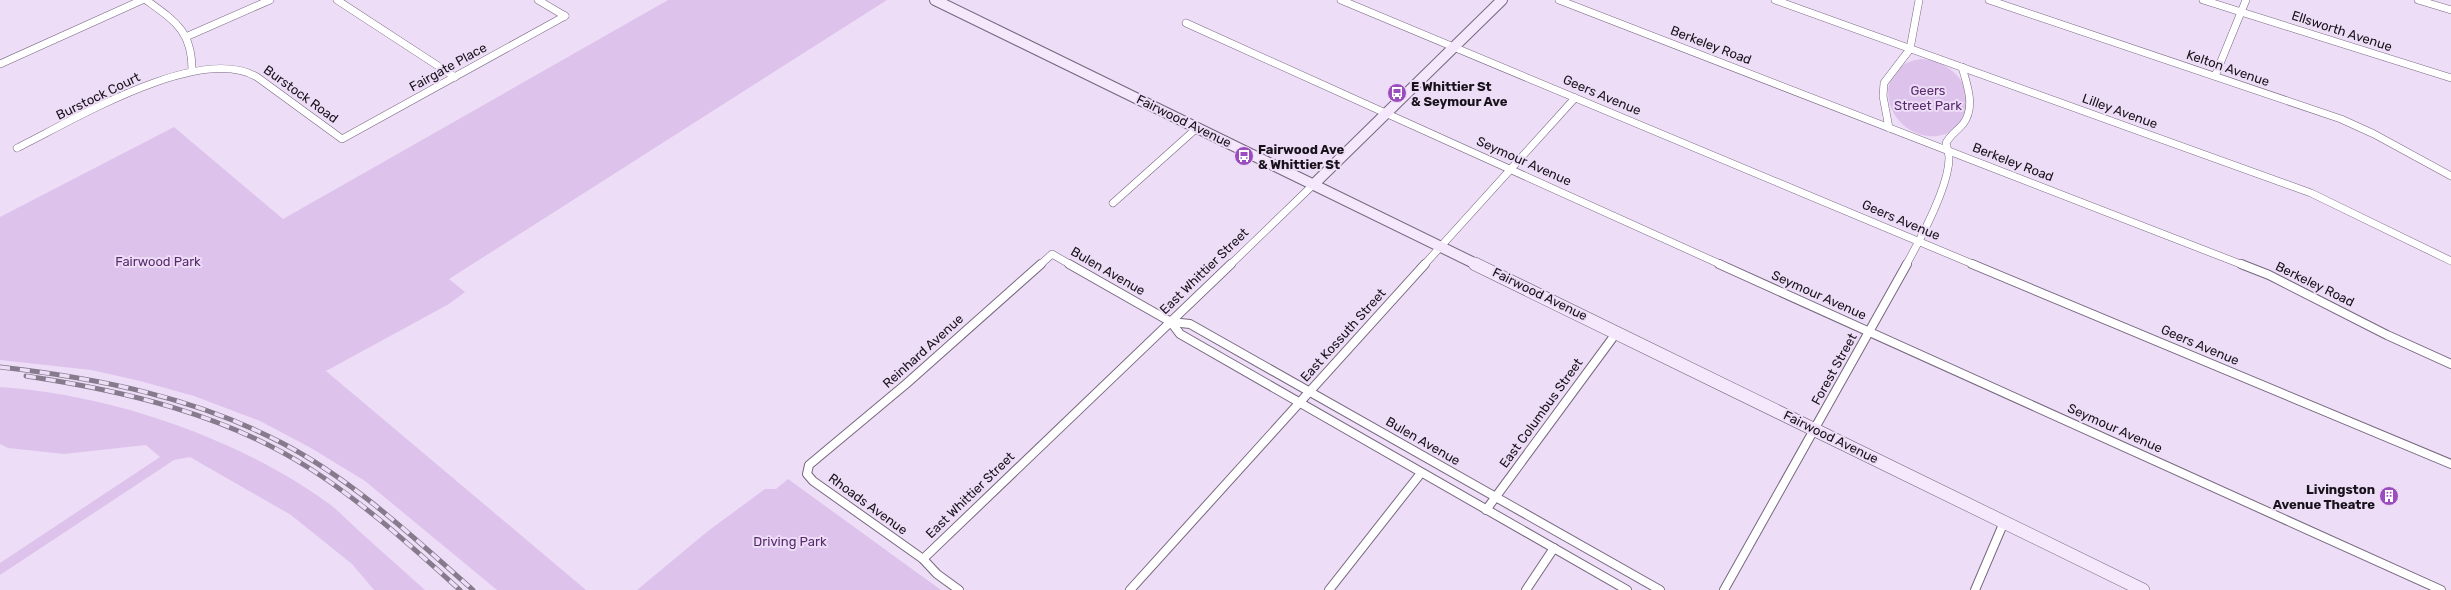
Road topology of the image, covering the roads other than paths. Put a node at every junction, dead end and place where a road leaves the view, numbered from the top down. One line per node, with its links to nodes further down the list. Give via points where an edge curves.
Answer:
1 (142, 0): 22 (street)
2 (146, 0): 19 (street, via 177,23)
3 (270, 0): 19 (street)
4 (337, 0): 26 (street)
5 (538, 0): 26 (street, Fairgate Place, via 565,16)
6 (935, 0): 30 (street, Fairwood Avenue)
7 (1341, 0): 20 (street, Geers Avenue)
8 (1502, 0): 20 (street, East Whittier Street)
9 (1559, 0): 31 (street, Berkeley Road)
10 (1775, 0): 21 (street, Lilley Avenue)
11 (1919, 0): 21 (street)
12 (1989, 0): 25 (street, Kelton Avenue)
13 (2203, 0): 17 (street, Ellsworth Avenue)
14 (2246, 0): 17 (street)
15 (2418, 0): 16 (street)
16 (2451, 10)
17 (2241, 12): 25 (street); 27 (street, Ellsworth Avenue)
18 (1186, 23): 29 (street, Seymour Avenue)
19 (188, 36): 24 (street, via 193,56)
20 (1454, 48): 28 (street, Geers Avenue); 29 (street, East Whittier Street)
21 (1910, 49): 23 (street, Lilley Avenue); 31 (street, via 1884,82 1883,96)
22 (0, 64)
23 (1962, 67): 34 (street, Forest Street, via 1971,102 1962,125 1946,143); 42 (street, Lilley Avenue, via 2311,193)
24 (192, 70): 32 (street, Burstock Road, via 229,68 248,72); 33 (street, Burstock Court, via 147,85)
25 (2216, 76): 36 (street, Kelton Avenue, via 2341,119)
26 (455, 77): 32 (street, Fairgate Place)
27 (2451, 78)
28 (1575, 98): 35 (street, East Kossuth Street); 39 (street, Geers Avenue)
29 (1386, 113): 35 (street, Seymour Avenue); 37 (street, East Whittier Street)
30 (1198, 127): 37 (street, Fairwood Avenue); 38 (street)
31 (1889, 128): 34 (street, Berkeley Road)
32 (342, 139)
33 (17, 148)
34 (1947, 151): 39 (street, Forest Street, via 1949,159 1938,198); 46 (street, Berkeley Road, via 2269,276)
35 (1510, 170): 40 (street, East Kossuth Street); 45 (street, Seymour Avenue)
36 (2451, 176)
37 (1314, 184): 40 (street, Fairwood Avenue); 43 (street, East Whittier Street)
38 (1113, 203)
39 (1919, 242): 45 (street, Forest Street); 50 (street, Geers Avenue)
40 (1441, 246): 44 (street, Fairwood Avenue); 47 (street, East Kossuth Street)
41 (1052, 254): 43 (street, Bulen Avenue); 51 (street, Reinhard Avenue, via 906,384)
42 (2451, 261)
43 (1171, 322): 47 (street, Bulen Avenue, via 1190,324); 48 (street, Bulen Avenue, via 1180,334); 57 (street, East Whittier Street)
44 (1617, 332): 49 (street, Fairwood Avenue); 53 (street, East Columbus Street)
45 (1870, 332): 49 (street, Forest Street); 67 (street, Seymour Avenue)
46 (2451, 364)
47 (1309, 392): 48 (street, East Kossuth Street); 53 (street, Bulen Avenue)
48 (1299, 403): 52 (street, Bulen Avenue); 59 (street, East Kossuth Street)
49 (1815, 429): 55 (street, Fairwood Avenue); 64 (street, Forest Street)
50 (2451, 464)
51 (809, 465): 57 (street, Rhoads Avenue, via 807,474 813,481)
52 (1422, 474): 54 (street, Bulen Avenue); 60 (street)
53 (1495, 497): 54 (street, East Columbus Street); 63 (street, Bulen Avenue)
54 (1486, 510): 56 (street, Bulen Avenue)
55 (2004, 522): 65 (street); 66 (street, Fairwood Avenue)
56 (1554, 548): 61 (street); 62 (street, Bulen Avenue)
57 (923, 559): 58 (street, Rhoads Avenue, via 937,574)
58 (959, 590)
59 (1130, 590)
60 (1329, 590)
61 (1526, 590)
62 (1627, 590)
63 (1660, 590)
64 (1724, 590)
65 (1975, 590)
66 (2143, 590)
67 (2441, 590)

